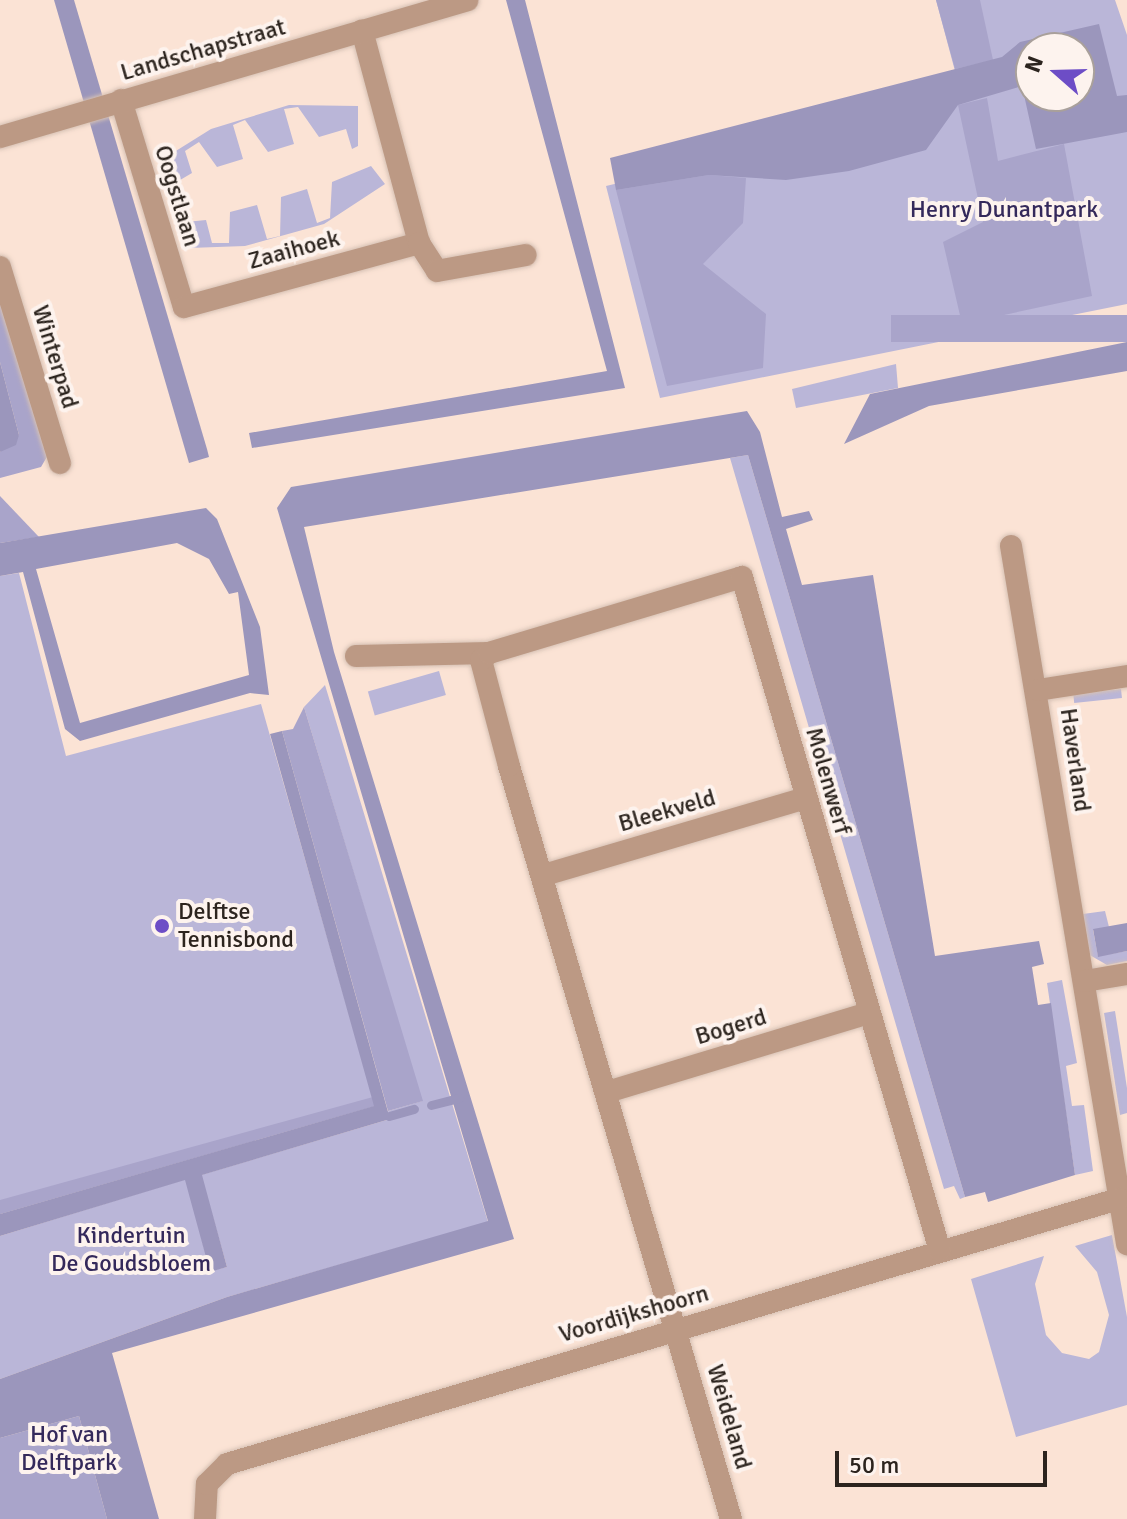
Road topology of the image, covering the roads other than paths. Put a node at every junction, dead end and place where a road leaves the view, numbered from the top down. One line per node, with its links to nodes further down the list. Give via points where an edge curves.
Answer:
1 (467, 0): 2 (street, Landschapstraat)
2 (362, 31): 3 (street, Landschapstraat); 5 (street)
3 (116, 102): 4 (street, Landschapstraat); 8 (street, Oogstlaan)
4 (0, 137)
5 (419, 243): 6 (street, via 437,271); 8 (street, Zaaihoek)
6 (526, 255)
7 (0, 267): 9 (street, Winterpad)
8 (184, 307)
9 (60, 463)
10 (1011, 546): 14 (street, Haverland)
11 (489, 653): 12 (street, Molenwerf); 15 (street, Molenwerf, via 742,577); 16 (street, via 481,660)
12 (356, 656)
13 (1127, 676): 14 (street)
14 (1038, 690): 18 (street, Haverland)
15 (805, 798): 16 (street, Bleekveld); 19 (street, Molenwerf)
16 (544, 875): 20 (street)
17 (1127, 974): 18 (street)
18 (1085, 981): 21 (street, Haverland)
19 (869, 1013): 20 (street, Bogerd); 23 (street, Molenwerf)
20 (607, 1092): 24 (street)
21 (1118, 1199): 22 (street, Haverland); 23 (street, Voordijkshoorn)
22 (1127, 1244)
23 (940, 1251): 24 (street, Voordijkshoorn)
24 (677, 1329): 25 (street, Voordijkshoorn, via 227,1464 207,1484); 26 (street, Weideland)
25 (205, 1519)
26 (731, 1519)

